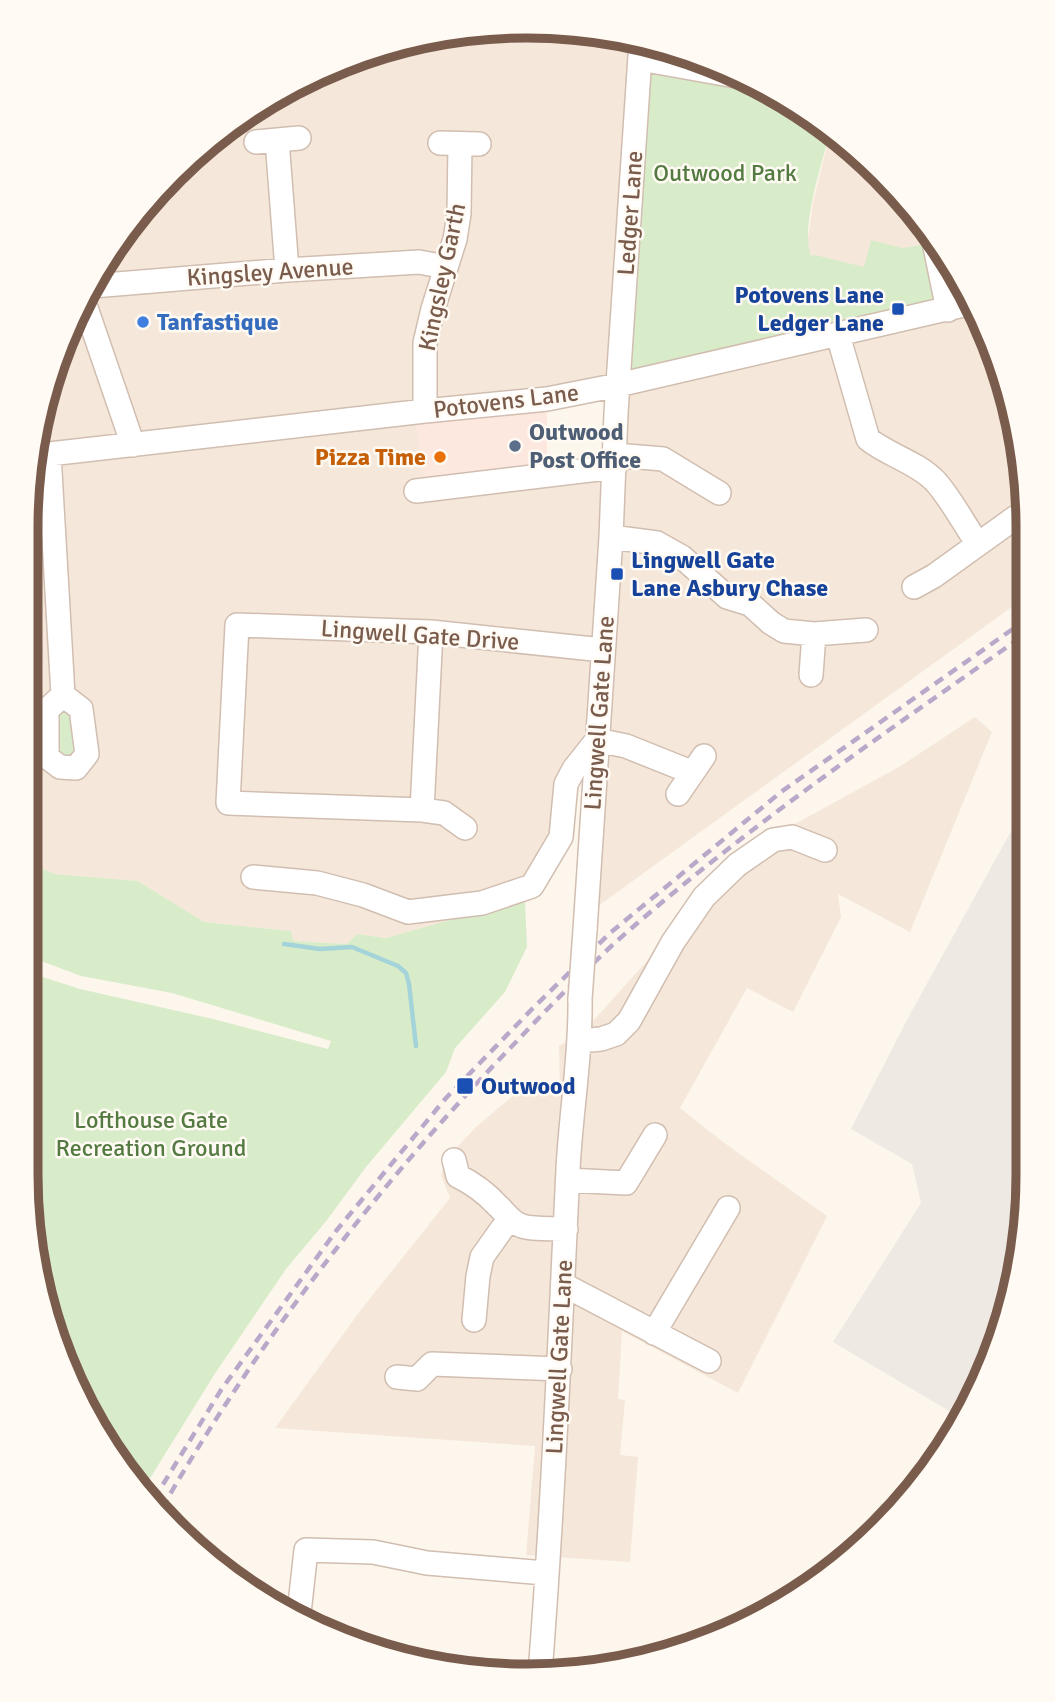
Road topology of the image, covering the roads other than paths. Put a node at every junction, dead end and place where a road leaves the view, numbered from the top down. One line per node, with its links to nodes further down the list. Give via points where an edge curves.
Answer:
1 (640, 52): 12 (street, Ledger Lane)
2 (277, 140): 6 (street)
3 (460, 144): 5 (street, Kingsley Garth, via 459,214)
4 (938, 263): 9 (street)
5 (446, 267): 6 (street, Kingsley Avenue, via 419,262); 13 (street, Kingsley Garth, via 425,343)
6 (287, 270): 7 (street, Kingsley Avenue)
7 (103, 285)
8 (963, 306): 9 (street, Potovens Lane)
9 (948, 310): 11 (street, Potovens Lane)
10 (88, 313): 14 (street)
11 (838, 335): 12 (street, Potovens Lane); 22 (street, via 868,439 934,480)
12 (618, 385): 13 (street, Potovens Lane, via 547,399); 16 (street, Lingwell Gate Lane)
13 (425, 411): 14 (street, Potovens Lane)
14 (133, 445): 15 (street, Potovens Lane)
15 (44, 455)
16 (615, 461): 18 (street); 19 (street, via 663,458); 21 (street, Lingwell Gate Lane)
17 (42, 475): 29 (street)
18 (416, 491)
19 (719, 493)
20 (1016, 517): 22 (street)
21 (611, 537): 26 (street, via 657,543 682,557 727,597 750,604 784,631); 27 (street, Lingwell Gate Lane)
22 (978, 544): 23 (street)
23 (914, 587)
24 (866, 630): 26 (street)
25 (431, 632): 27 (street, Lingwell Gate Drive); 32 (street); 32 (street, Lingwell Gate Drive, via 237,625 228,803)
26 (814, 634): 28 (street)
27 (603, 650): 30 (street, Lingwell Gate Lane)
28 (811, 675)
29 (63, 695)
30 (597, 740): 31 (street, via 697,764); 35 (street, via 566,783 561,837 532,886 482,903 408,912 317,883); 36 (street, Lingwell Gate Lane, bridge)
31 (678, 794)
32 (422, 810): 33 (street, via 444,813)
33 (466, 828)
34 (825, 850): 36 (street, via 792,837 773,840 737,865 704,897 629,1021 616,1034)
35 (253, 877)
36 (581, 1041): 39 (street, Lingwell Gate Lane)
37 (655, 1136): 39 (street, via 626,1183)
38 (454, 1160): 41 (street, via 457,1176 498,1205)
39 (568, 1180): 42 (street, Lingwell Gate Lane)
40 (728, 1208): 45 (street)
41 (509, 1219): 42 (street, via 532,1228); 44 (street, via 482,1257)
42 (566, 1228): 43 (street, Lingwell Gate Lane)
43 (564, 1285): 45 (street); 47 (street, Lingwell Gate Lane)
44 (474, 1320)
45 (654, 1333): 46 (street)
46 (709, 1361)
47 (560, 1369): 48 (street, via 432,1364); 49 (street, Lingwell Gate Lane)
48 (410, 1383)
49 (545, 1573): 50 (street, via 427,1563 373,1552 306,1550); 51 (street, Lingwell Gate Lane)
50 (300, 1607)
51 (541, 1663)

